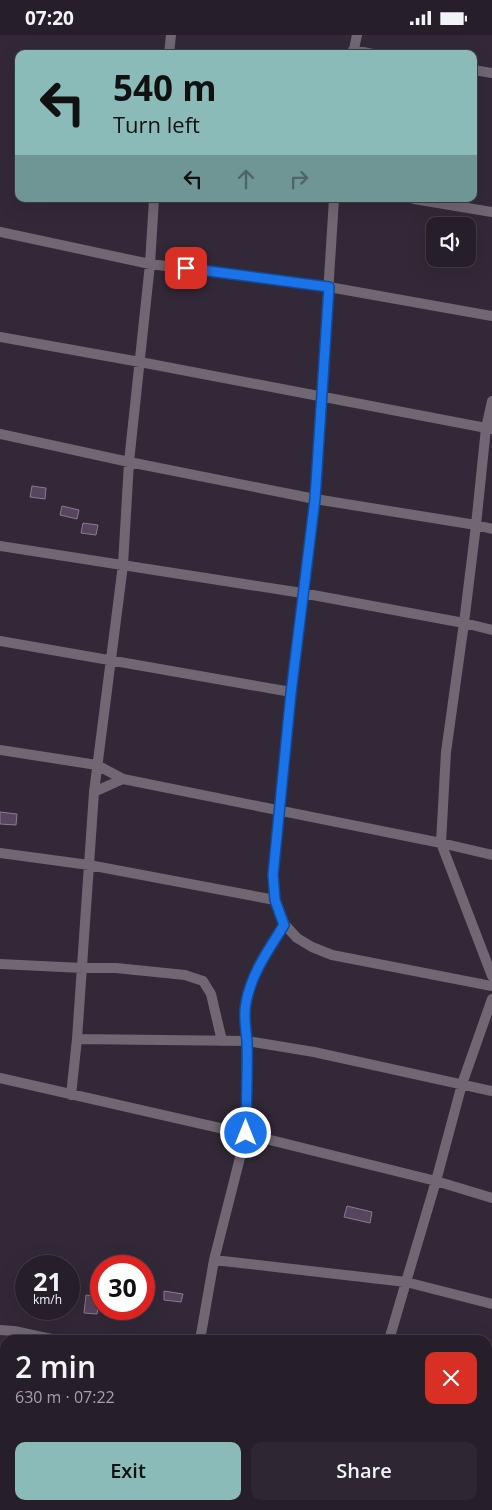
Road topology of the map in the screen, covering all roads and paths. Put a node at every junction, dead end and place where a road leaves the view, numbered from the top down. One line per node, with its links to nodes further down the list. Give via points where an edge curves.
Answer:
1 (171, 35): 3 (street)
2 (357, 35): 4 (street)
3 (169, 50)
4 (353, 50)
5 (477, 71): 6 (street)
6 (492, 73)
7 (154, 202): 12 (street)
8 (334, 202): 13 (street)
9 (432, 202): 10 (street)
10 (492, 212)
11 (0, 232): 12 (street)
12 (150, 264): 13 (street); 16 (street)
13 (329, 287): 14 (street); 17 (street)
14 (492, 316)
15 (0, 337): 16 (street)
16 (140, 362): 17 (street); 21 (street)
17 (321, 396): 19 (street); 22 (street)
18 (492, 401): 19 (street)
19 (489, 429): 23 (street)
20 (0, 434): 21 (street)
21 (129, 462): 22 (street); 26 (street)
22 (315, 499): 23 (street); 27 (street)
23 (476, 525): 24 (street); 28 (street)
24 (492, 529)
25 (0, 546): 26 (street)
26 (123, 565): 27 (street); 31 (street)
27 (302, 593): 28 (street); 32 (street)
28 (464, 623): 29 (street); 38 (street, via 446,752)
29 (492, 630)
30 (0, 641): 31 (street)
31 (112, 661): 32 (street); 34 (street)
32 (291, 693): 37 (street)
33 (0, 751): 34 (street)
34 (97, 765): 35 (street); 36 (street)
35 (123, 779): 36 (street); 37 (street)
36 (94, 792): 41 (street)
37 (278, 810): 38 (street); 42 (street, via 273,875)
38 (441, 843): 40 (street); 46 (street)
39 (0, 853): 41 (street)
40 (492, 855)
41 (89, 865): 42 (street); 45 (street)
42 (275, 900): 43 (street)
43 (284, 925): 47 (street, via 297,938 332,955); 51 (street, via 250,987 244,1021)
44 (0, 964): 45 (street)
45 (82, 968): 49 (street); 50 (street, via 186,975 203,981 211,995)
46 (492, 976)
47 (492, 986)
48 (492, 999): 53 (street)
49 (77, 1039): 50 (street); 55 (street)
50 (222, 1041): 51 (street)
51 (247, 1041): 53 (street); 56 (street)
52 (0, 1078): 55 (street)
53 (462, 1084): 54 (street); 57 (street)
54 (492, 1091)
55 (71, 1095): 56 (street)
56 (246, 1133): 57 (street); 59 (street)
57 (436, 1181): 58 (street); 60 (street)
58 (492, 1198)
59 (214, 1260): 60 (street); 64 (street)
60 (406, 1282): 61 (street); 65 (street)
61 (492, 1303)
62 (0, 1330): 63 (street)
63 (33, 1335)
64 (201, 1335)
65 (391, 1335)

